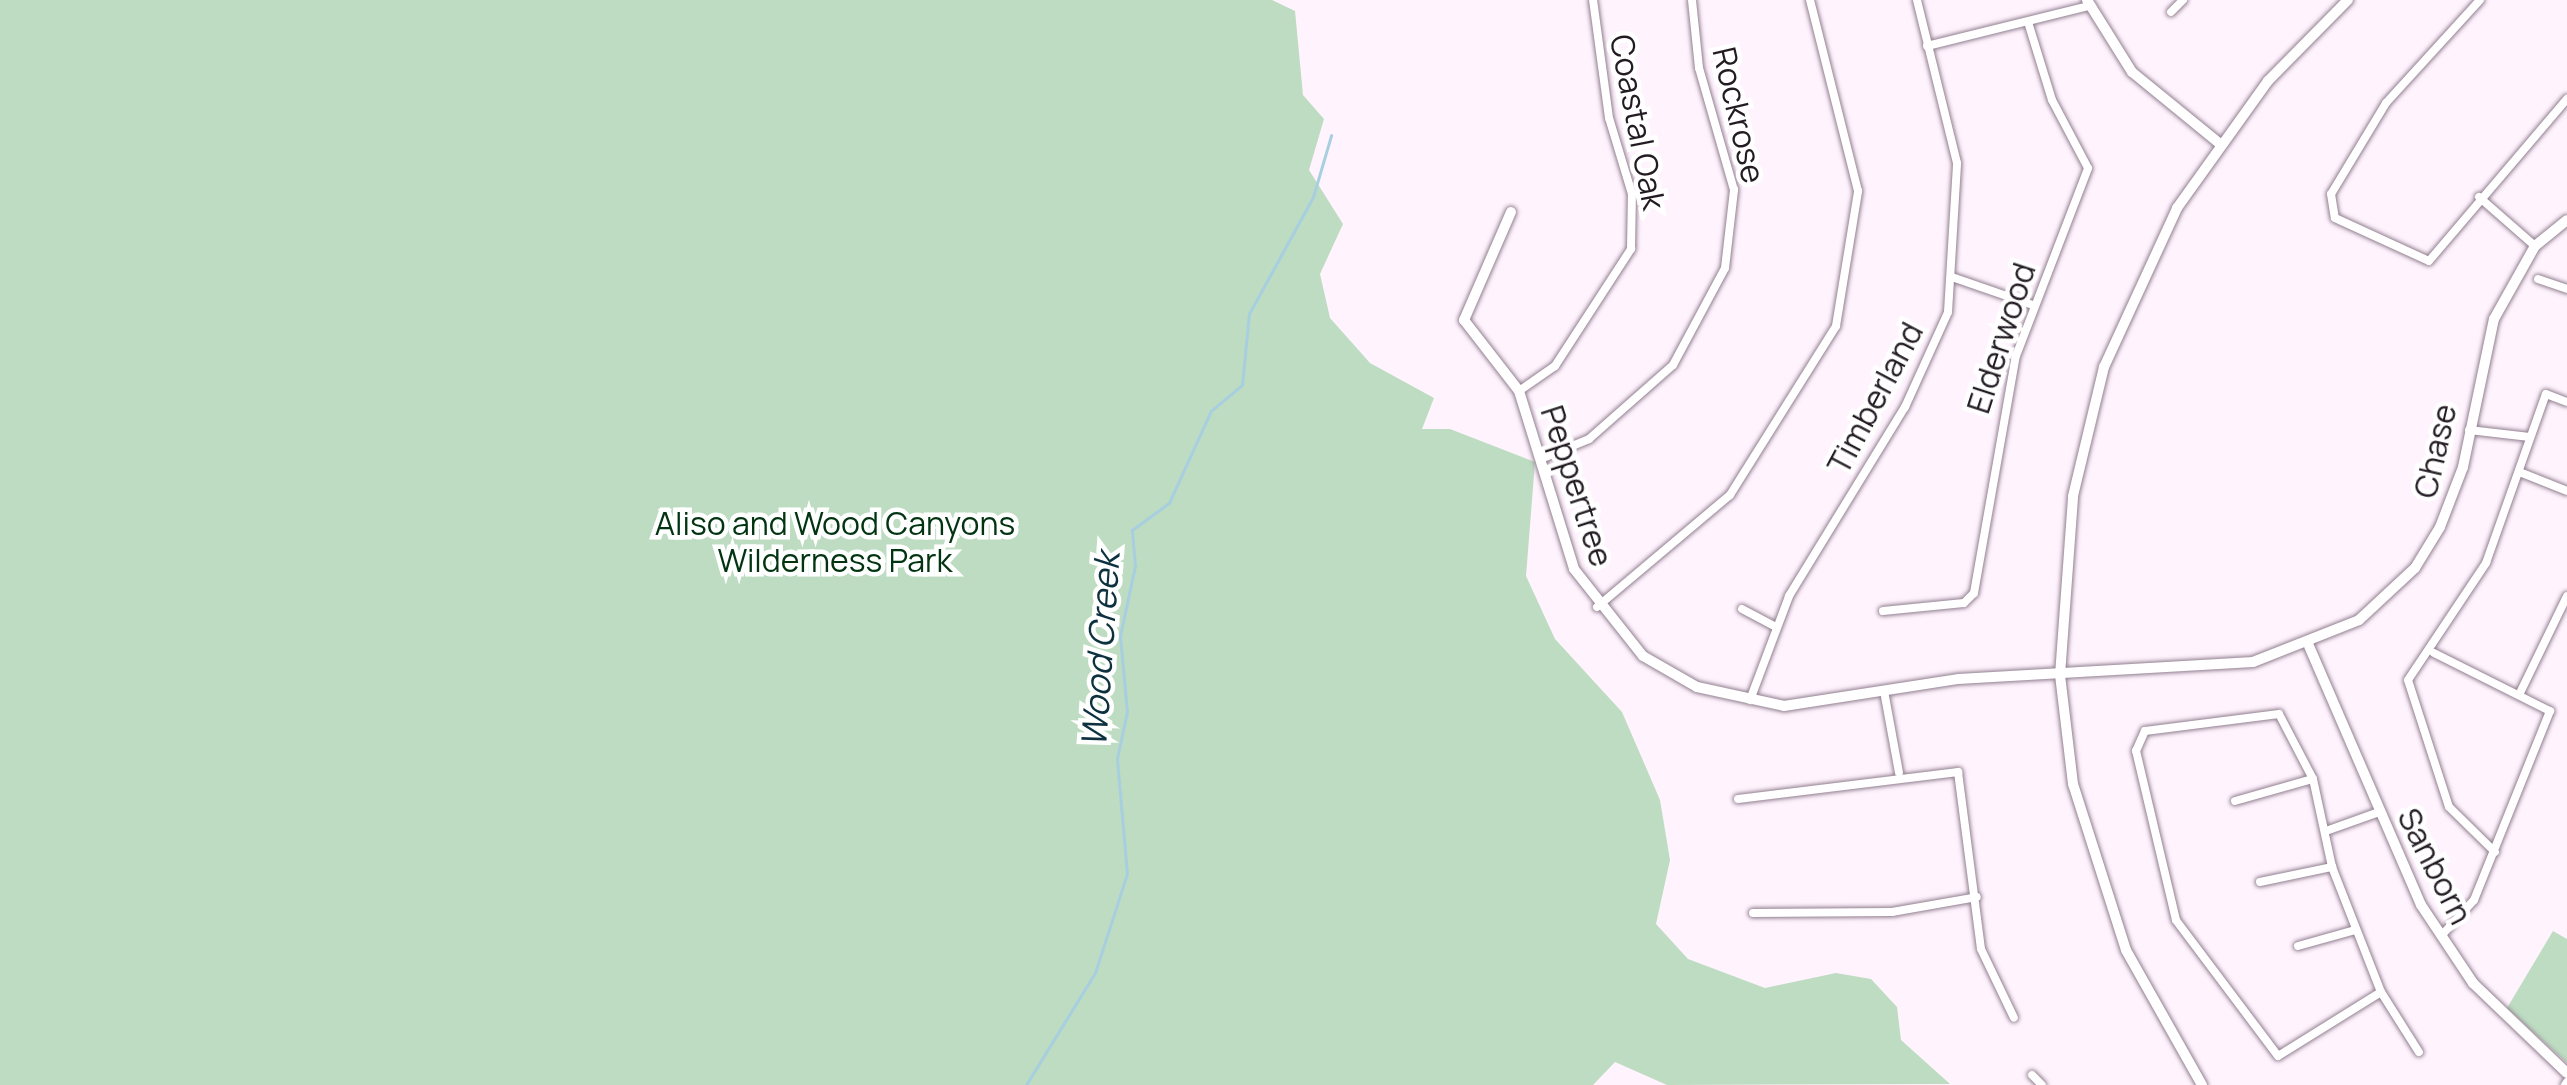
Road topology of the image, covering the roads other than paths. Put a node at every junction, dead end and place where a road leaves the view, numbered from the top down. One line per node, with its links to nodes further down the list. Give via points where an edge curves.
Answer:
1 (1593, 0): 22 (street, Coastal Oak, via 1609,118 1632,194 1630,249 1555,366)
2 (1692, 0): 26 (street, Rockrose, via 1699,68 1734,190 1725,268 1673,365 1590,439)
3 (1810, 0): 30 (street, via 1858,191 1836,326 1730,495)
4 (1916, 0): 11 (street, Timberland)
5 (2183, 0): 9 (street)
6 (2348, 0): 13 (street)
7 (2480, 0): 14 (street, via 2386,103 2329,206 2334,218 2429,262)
8 (2088, 3): 10 (street); 13 (street, via 2132,72)
9 (2171, 12)
10 (2028, 22): 11 (street); 21 (street, Elderwood, via 2052,100 2088,168)
11 (1927, 46): 18 (street, Timberland, via 1957,162)
12 (2567, 99): 14 (street)
13 (2219, 143): 36 (street, via 2136,291 2090,412 2066,546)
14 (2479, 197): 17 (street)
15 (1511, 212): 22 (street, Peppertree, via 1463,306 1464,320)
16 (2567, 220): 17 (street, Chase)
17 (2535, 246): 24 (street, Chase, via 2494,319)
18 (1952, 277): 21 (street); 33 (street, Timberland, via 1924,369)
19 (2538, 279): 20 (street)
20 (2567, 289)
21 (2033, 305): 32 (street, Elderwood, via 1994,442 1974,593 1964,603)
22 (1519, 391): 26 (street, Peppertree)
23 (2567, 402): 25 (street, via 2546,394)
24 (2469, 430): 25 (street); 34 (street, Chase, via 2452,504 2415,568 2359,620)
25 (2530, 437): 27 (street)
26 (1543, 458): 30 (street, Peppertree, via 1562,539)
27 (2522, 474): 28 (street); 35 (street, via 2486,563)
28 (2567, 490)
29 (2567, 596): 38 (street)
30 (1596, 607): 39 (street, Peppertree, via 1655,664)
31 (1742, 610): 33 (street)
32 (1883, 611)
33 (1776, 627): 39 (street, Timberland)
34 (2309, 646): 36 (street, Chase, via 2253,662); 44 (street, Sanborn)
35 (2434, 653): 38 (street); 46 (street, via 2408,680 2449,807)
36 (2060, 675): 37 (street, Peppertree); 60 (street, via 2073,784 2112,918)
37 (1884, 691): 39 (street, Peppertree, via 1810,705); 40 (street)
38 (2519, 695): 46 (street, via 2550,710)
39 (1749, 702)
40 (1898, 772): 42 (street); 49 (street, via 1958,772)
41 (2313, 780): 43 (street); 45 (street); 54 (street, via 2279,714 2154,730 2136,742 2176,920 2272,1054 2290,1054)
42 (1738, 799)
43 (2235, 800)
44 (2379, 812): 45 (street); 52 (street, Sanborn)
45 (2326, 831): 47 (street)
46 (2495, 852): 52 (street, via 2474,900)
47 (2332, 867): 48 (street); 51 (street)
48 (2260, 882)
49 (1977, 897): 50 (street, via 1892,912); 55 (street, via 1981,949)
50 (1753, 913)
51 (2355, 930): 53 (street); 54 (street)
52 (2441, 936): 57 (street, Sanborn, via 2483,994)
53 (2298, 946)
54 (2381, 992): 56 (street)
55 (2014, 1018)
56 (2419, 1052)
57 (2567, 1073)
58 (2032, 1075): 59 (street)
59 (2042, 1085)
60 (2202, 1085)

